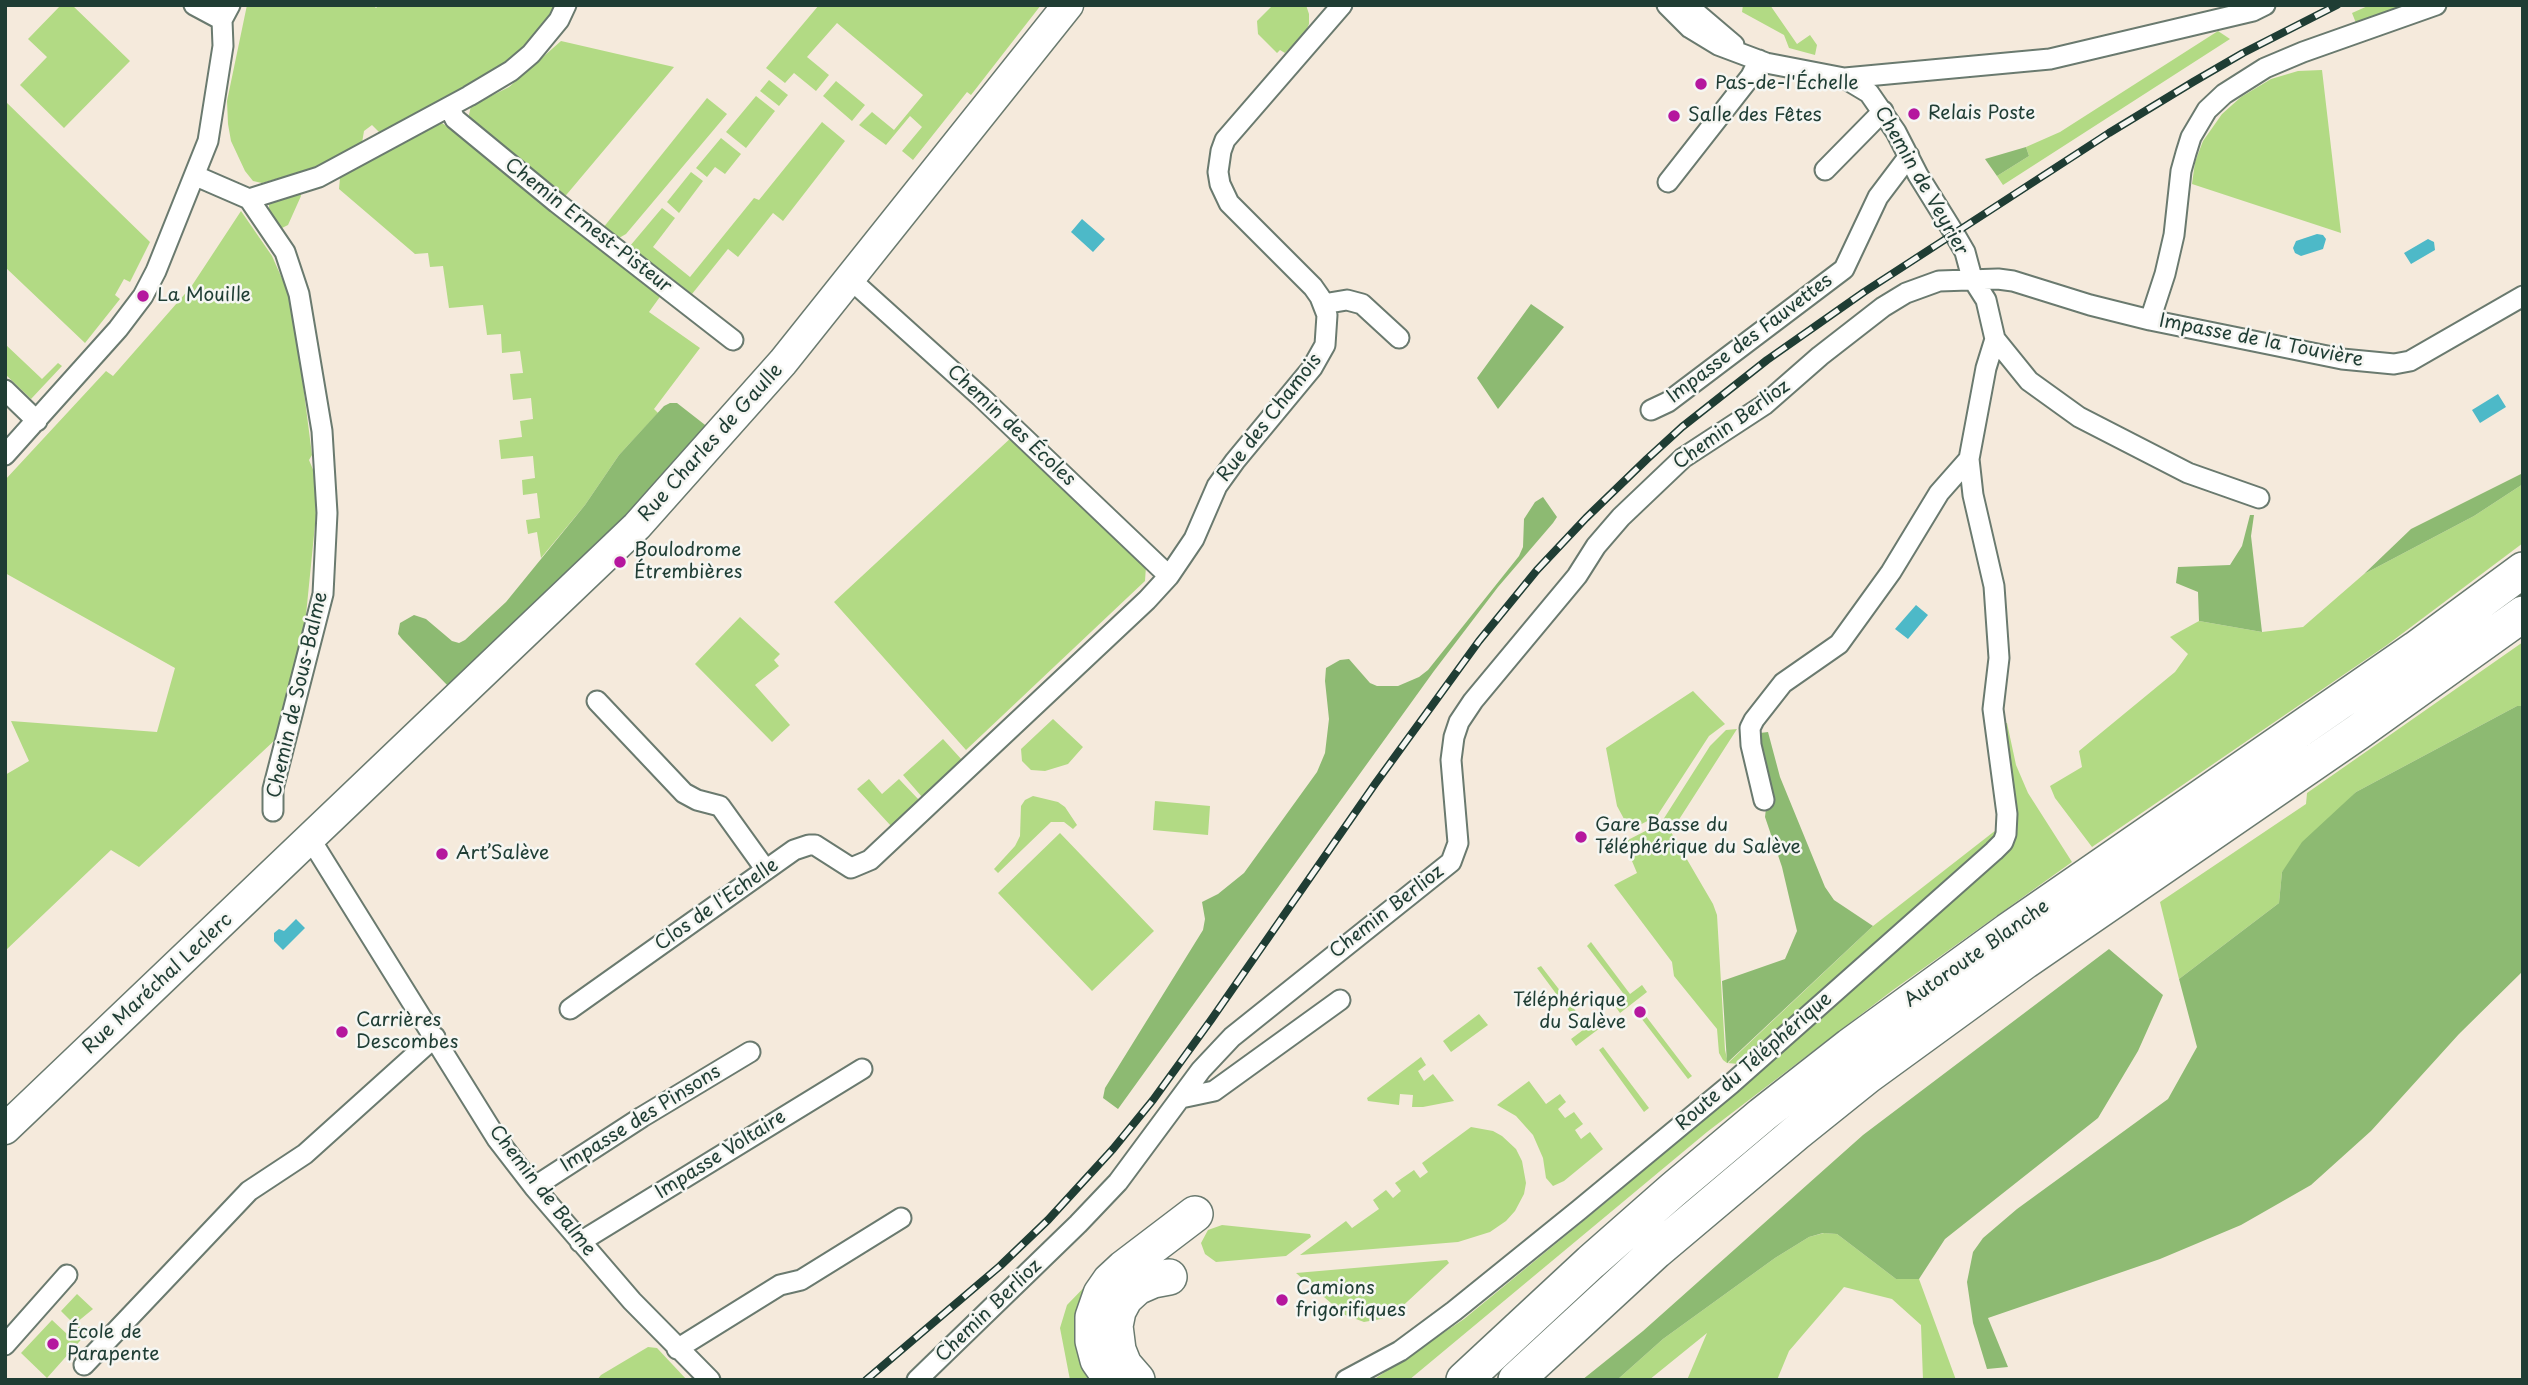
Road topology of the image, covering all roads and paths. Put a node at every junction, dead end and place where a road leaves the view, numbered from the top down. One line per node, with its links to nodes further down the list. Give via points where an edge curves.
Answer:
1 (194, 5): 8 (street)
2 (1068, 5): 20 (main road, Rue Charles de Gaulle)
3 (1342, 5): 22 (street, via 1235,127 1225,140 1219,162 1220,184 1228,202 1313,287)
4 (1667, 5): 10 (street, Chemin de Veyrier, via 1696,33)
5 (1687, 5): 10 (street)
6 (2265, 5): 11 (street, via 2050,59)
7 (2436, 5): 23 (street, via 2265,68 2207,110 2191,137 2181,171 2174,235)
8 (226, 13): 16 (street, via 212,120)
9 (563, 13): 12 (street, via 531,54 511,71)
10 (1751, 57): 11 (street, Chemin de Veyrier); 17 (street, via 1751,76)
11 (1844, 78): 13 (street, Chemin de Veyrier, via 1869,93)
12 (449, 107): 18 (street, via 312,180); 25 (street, Chemin Ernest-Pisteur, via 455,119)
13 (1883, 111): 14 (street, Chemin de Veyrier); 15 (street)
14 (1909, 156): 19 (street, Chemin de Veyrier, via 1965,252); 28 (street, Impasse des Fauvettes, via 1878,197 1844,269 1668,402)
15 (1825, 170)
16 (196, 176): 18 (street); 29 (street, via 142,296)
17 (1668, 182)
18 (249, 199): 38 (street, Chemin de Sous-Balme, via 285,252 299,294 320,411 326,501 323,594 273,789)
19 (1972, 278): 23 (street, Chemin Berlioz, via 2013,281); 26 (street, Chemin de Veyrier, via 1986,300); 47 (street, Chemin Berlioz, via 1925,285 1883,307 1764,405 1682,458 1621,517 1459,722 1451,760 1458,842 1451,862 1241,1028)
20 (850, 279): 34 (street, Chemin des Écoles); 39 (main road, Rue Charles de Gaulle, via 637,526)
21 (2523, 296): 23 (street, Impasse de la Touvière, via 2410,361 2394,364 2342,359)
22 (1323, 304): 24 (street, via 1348,300 1362,304); 34 (street, Rue des Chamois, via 1327,326 1320,357 1217,486 1194,539)
23 (2150, 320)
24 (1399, 338)
25 (733, 340)
26 (1994, 340): 31 (street); 32 (street, via 2029,381 2079,417 2188,473)
27 (5, 390): 29 (street)
28 (1651, 410)
29 (37, 421): 30 (street)
30 (5, 455)
31 (1969, 459): 37 (street, via 1939,493 1891,572 1839,644 1783,683 1754,719 1751,745); 63 (street, Route du Téléphérique, via 1994,586 1999,658 1993,709 2007,814 2003,842 1731,1084 1568,1219 1400,1351)
32 (2259, 498)
33 (2523, 570): 53 (highway, Autoroute Blanche, via 1850,1046)
34 (1170, 576): 40 (street, Rue des Chamois)
35 (2523, 614): 66 (highway, Autoroute Blanche, via 1867,1076 1665,1243)
36 (597, 701): 41 (street, via 684,793 720,806)
37 (1764, 800)
38 (273, 811)
39 (311, 840): 44 (street, Chemin de Balme); 48 (main road, Rue Maréchal Leclerc)
40 (870, 860): 41 (street, Clos de l'Echelle, via 851,868 823,848 809,845)
41 (766, 870): 43 (street, Clos de l'Echelle)
42 (1340, 1000): 47 (street, via 1214,1091)
43 (570, 1009)
44 (435, 1037): 49 (street, Chemin de Balme, via 497,1139); 58 (street, via 305,1154 249,1191)
45 (750, 1052): 49 (street, Impasse des Pinsons)
46 (862, 1069): 52 (street, Impasse Voltaire)
47 (1181, 1098): 60 (street, Chemin Berlioz, via 1106,1194)
48 (5, 1129)
49 (534, 1187): 52 (street, Chemin de Balme)
50 (1195, 1214): 61 (highway, via 1124,1268 1101,1294 1093,1341 1098,1360)
51 (901, 1218): 57 (street)
52 (580, 1242): 57 (street, Chemin de Balme)
53 (1591, 1262): 64 (highway); 65 (highway, Autoroute Blanche)
54 (67, 1275): 56 (street)
55 (1169, 1277): 62 (highway, via 1137,1287 1118,1311 1118,1350)
56 (5, 1345)
57 (677, 1349): 59 (street, Chemin de Balme)
58 (84, 1366)
59 (710, 1380)
60 (918, 1380)
61 (1112, 1380)
62 (1137, 1380)
63 (1346, 1380)
64 (1442, 1380)
65 (1464, 1380)
66 (1516, 1380)

